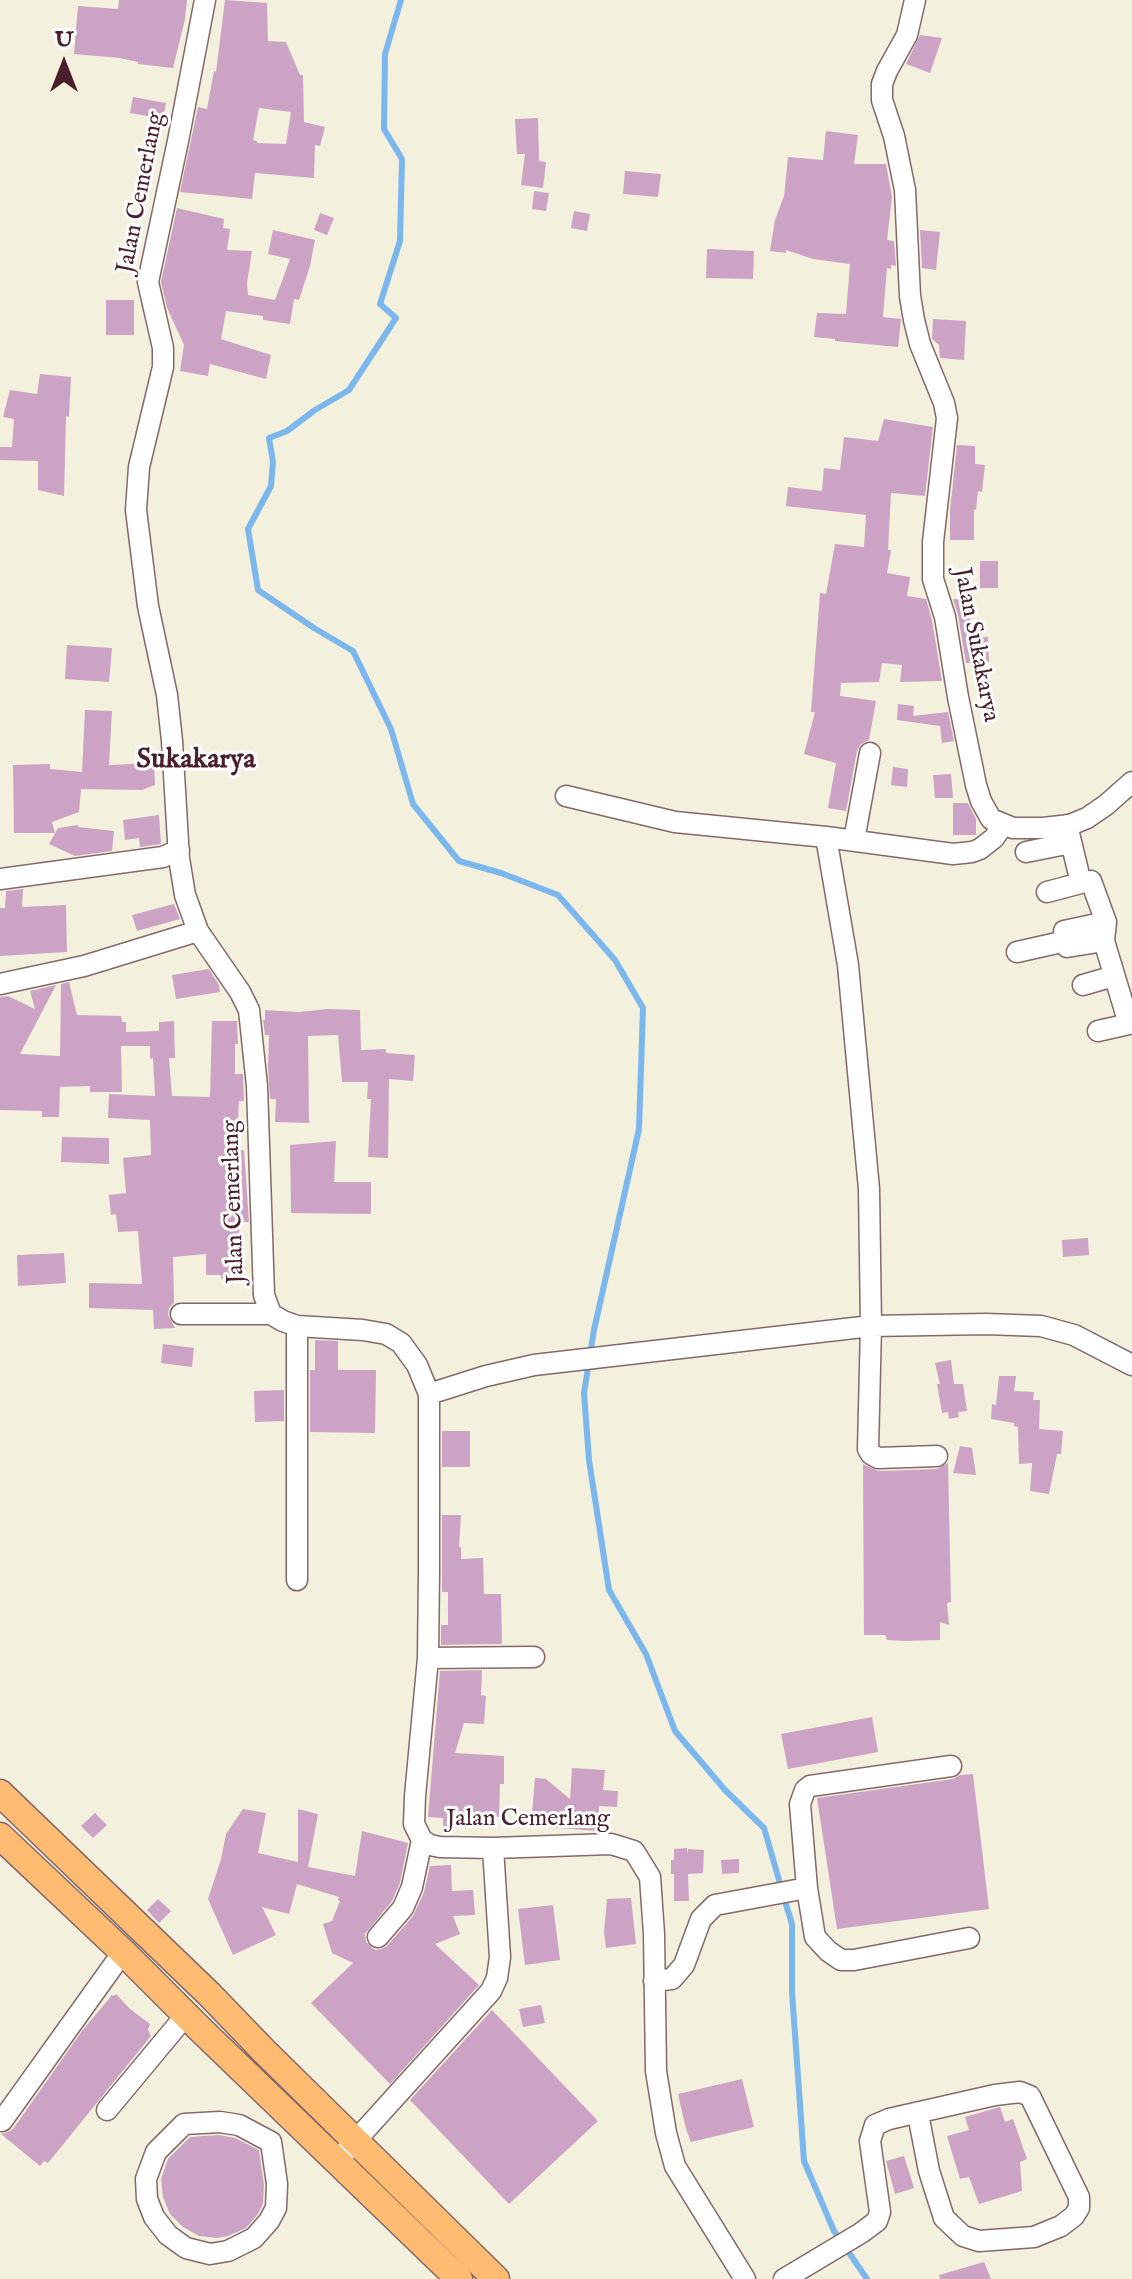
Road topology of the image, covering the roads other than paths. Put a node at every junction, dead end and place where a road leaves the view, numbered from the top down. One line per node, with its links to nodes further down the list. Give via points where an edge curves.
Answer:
1 (205, 0): 10 (street, Jalan Cemerlang, via 148,282 163,367 139,467 136,510 148,606 167,695)
2 (915, 0): 6 (street, Jalan Sukakarya, via 907,35 882,84 882,100 905,190 914,320 947,418 933,579 976,785 991,819)
3 (870, 753): 9 (street)
4 (1132, 782): 7 (street)
5 (566, 796): 8 (street, via 675,822)
6 (1003, 825): 7 (street); 9 (street, via 988,844 962,854)
7 (1069, 834): 11 (street); 13 (street)
8 (826, 837): 9 (street); 25 (street, via 848,965 869,1189)
9 (854, 840)
10 (179, 850): 12 (street, via 163,857); 15 (street, Jalan Cemerlang, via 185,895)
11 (1026, 852)
12 (0, 879)
13 (1081, 883): 14 (street); 16 (street, via 1091,881)
14 (1047, 892)
15 (198, 931): 19 (street, via 84,966); 23 (street, Jalan Cemerlang, via 249,1010 264,1295)
16 (1105, 932): 17 (street, via 1064,931 1066,941); 18 (street)
17 (1017, 952)
18 (1114, 976): 20 (street); 21 (street, via 1129,1024)
19 (0, 984)
20 (1083, 985)
21 (1098, 1031)
22 (181, 1314): 23 (street)
23 (271, 1314): 24 (street, Jalan Cemerlang)
24 (297, 1326): 27 (street, Jalan Cemerlang, via 386,1334 401,1343 417,1365); 29 (street)
25 (871, 1326): 26 (street, via 1041,1326 1074,1335); 27 (street, via 534,1365); 28 (street, via 868,1449 878,1458)
26 (1132, 1365)
27 (429, 1394): 31 (street, Jalan Cemerlang)
28 (937, 1456)
29 (297, 1580)
30 (534, 1657): 31 (street)
31 (428, 1658): 35 (street, Jalan Cemerlang, via 414,1824)
32 (951, 1766): 37 (street, via 805,1790 800,1804)
33 (0, 1793): 48 (main road, via 209,1994)
34 (0, 1836): 40 (main road)
35 (422, 1840): 36 (street, Jalan Cemerlang, via 440,1847); 38 (street, via 403,1908)
36 (493, 1848): 41 (street, Jalan Cemerlang, via 611,1844 634,1851 650,1877); 48 (street, via 500,1957 491,1991)
37 (807, 1888): 39 (street, via 815,1937 841,1960); 41 (street, via 715,1905 701,1919 684,1965 672,1979)
38 (378, 1937)
39 (969, 1938)
40 (123, 1952): 42 (main road); 46 (street)
41 (654, 1981): 51 (street, Jalan Cemerlang, via 656,2071 675,2166)
42 (186, 2015): 43 (street); 45 (main road)
43 (107, 2110)
44 (918, 2114): 44 (street, via 995,2095 1030,2096 1079,2197 1079,2208 1061,2226 1034,2237 979,2241 963,2236 944,2218); 52 (street, via 875,2125 870,2141 877,2221)
45 (296, 2120): 47 (street); 48 (main road)
46 (2, 2121)
47 (271, 2142): 47 (street, via 276,2208 254,2238 210,2254 186,2248 154,2217 146,2179 156,2152 184,2124 239,2125)
48 (347, 2151): 49 (main road); 50 (main road)
49 (459, 2279)
50 (496, 2279)
51 (745, 2279)
52 (784, 2279)

